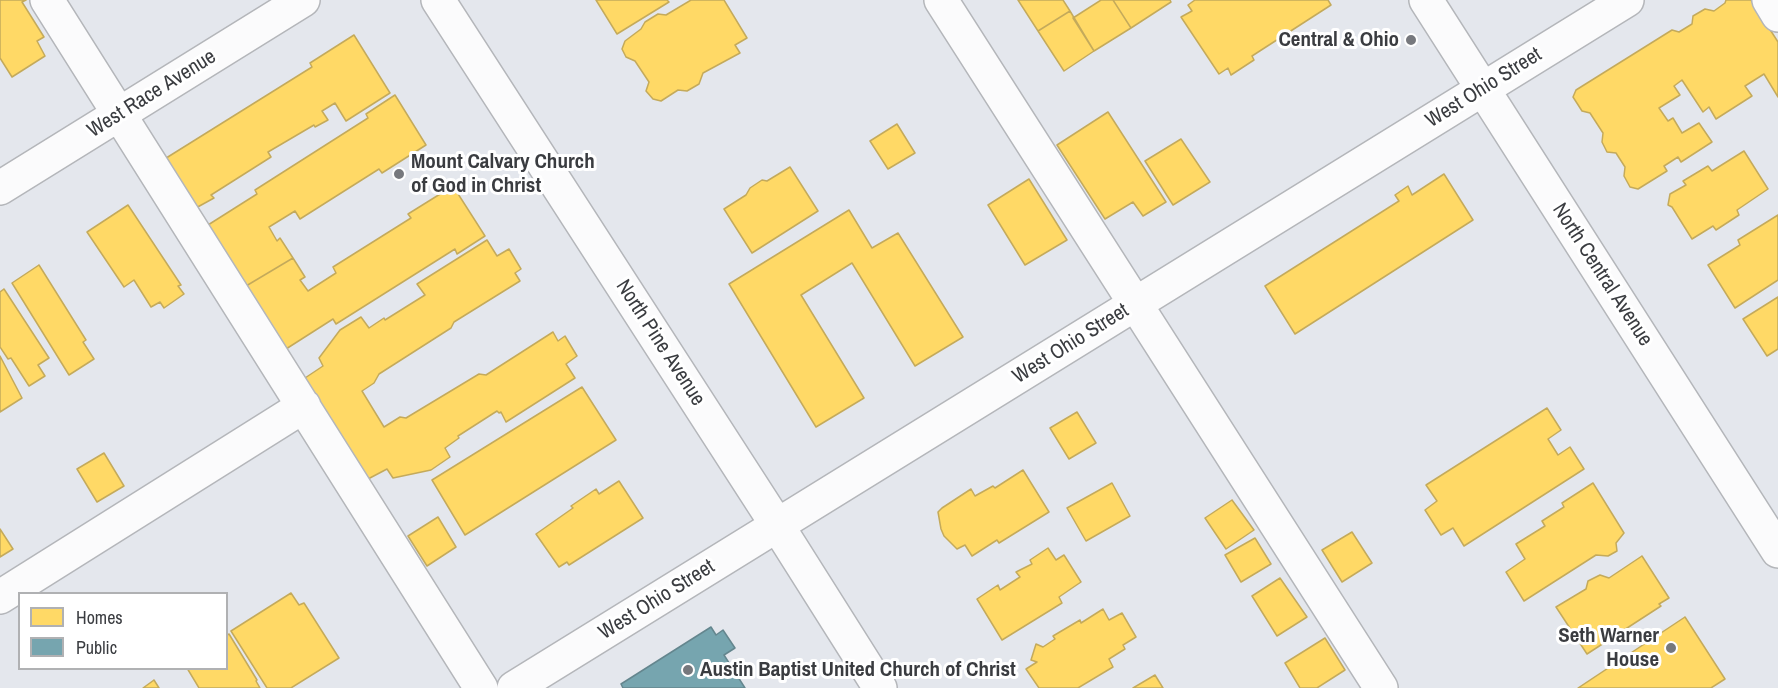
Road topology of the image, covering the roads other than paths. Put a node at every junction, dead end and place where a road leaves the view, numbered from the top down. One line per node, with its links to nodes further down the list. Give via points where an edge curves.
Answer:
1 (47, 0): 10 (street)
2 (303, 0): 10 (street, West Race Avenue)
3 (438, 0): 14 (street, North Pine Avenue)
4 (941, 0): 12 (street)
5 (1426, 0): 9 (street, North Central Avenue)
6 (1627, 0): 9 (street, West Ohio Street)
7 (1769, 0): 8 (street)
8 (1778, 15)
9 (1483, 89): 12 (street, West Ohio Street); 15 (street, North Central Avenue)
10 (119, 114): 11 (street, West Race Avenue); 13 (street)
11 (0, 188)
12 (1137, 303): 14 (street, West Ohio Street); 20 (street)
13 (304, 406): 16 (street); 17 (street)
14 (777, 525): 18 (street, West Ohio Street); 19 (street, North Pine Avenue)
15 (1778, 551)
16 (0, 597)
17 (481, 688)
18 (514, 688)
19 (880, 688)
20 (1381, 688)

